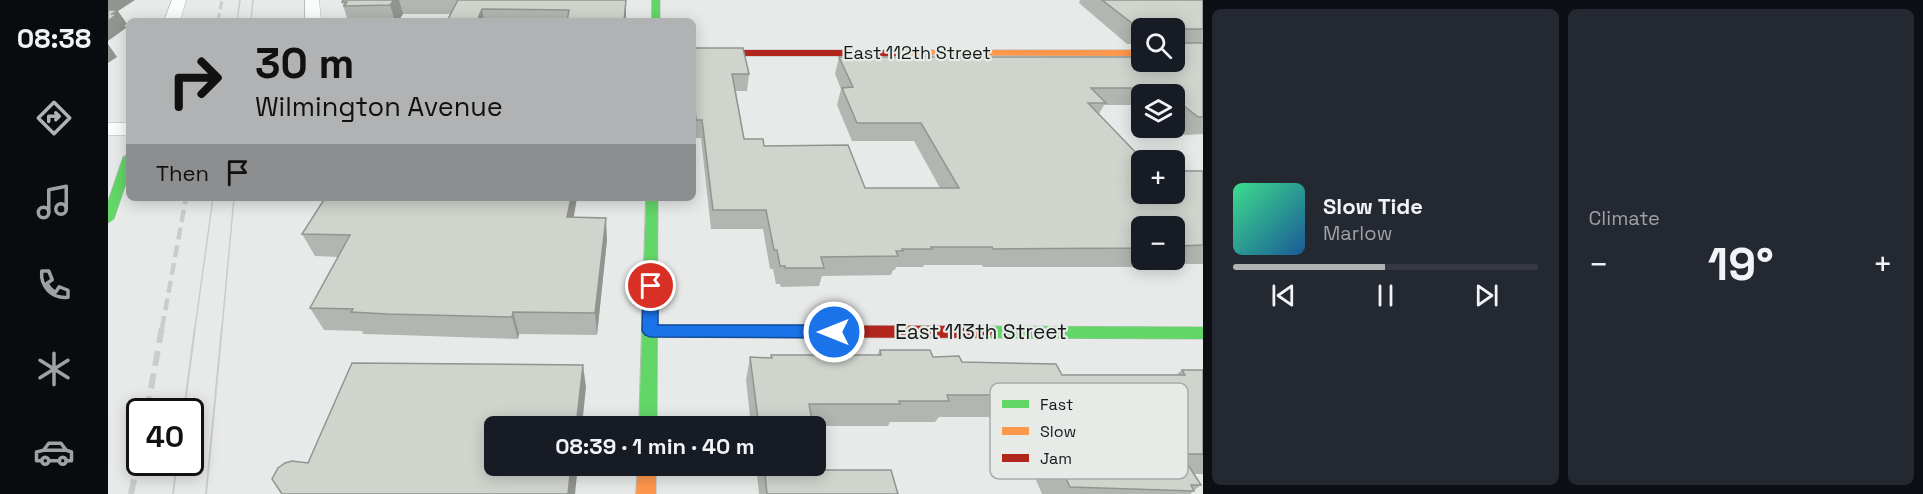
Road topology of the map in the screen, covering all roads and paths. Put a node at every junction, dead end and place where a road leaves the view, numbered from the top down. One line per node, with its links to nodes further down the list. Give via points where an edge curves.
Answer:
1 (179, 0): 4 (street)
2 (312, 0): 5 (street)
3 (656, 0): 6 (street)
4 (173, 18)
5 (314, 18)
6 (656, 18)
7 (696, 53): 8 (street, East 112th Street)
8 (1131, 53)
9 (108, 129): 10 (street)
10 (126, 129)
11 (126, 166): 13 (street)
12 (652, 201): 14 (street)
13 (108, 219)
14 (650, 331): 15 (street, East 113th Street); 16 (street)
15 (1203, 333)
16 (648, 416)
17 (647, 476): 18 (street)
18 (646, 494)

